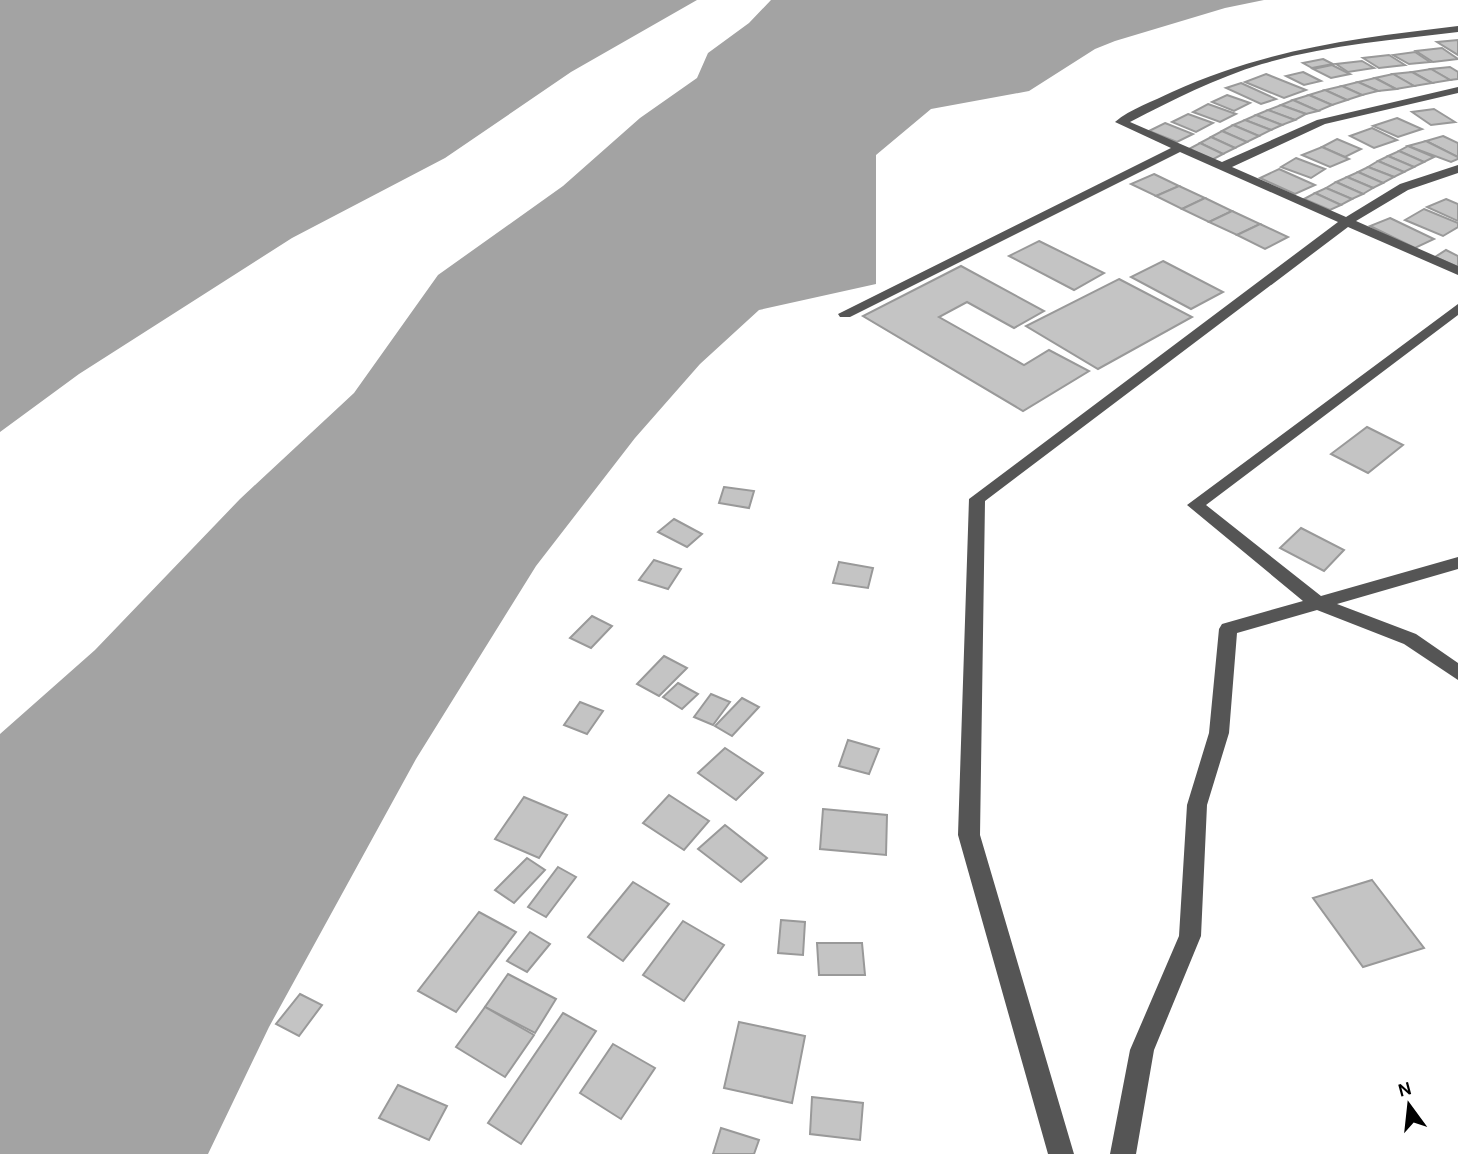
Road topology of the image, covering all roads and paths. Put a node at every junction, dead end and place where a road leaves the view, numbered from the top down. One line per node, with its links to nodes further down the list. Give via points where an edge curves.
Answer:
1 (1458, 29): 3 (street, via 1338,45 1259,62 1177,93 1121,122)
2 (1458, 90): 4 (street, via 1321,122)
3 (1180, 148): 4 (street); 9 (street)
4 (1224, 166): 6 (street)
5 (1458, 169): 6 (street, via 1404,187)
6 (1346, 222): 7 (street); 13 (street, via 977,499 969,835)
7 (1458, 271)
8 (1458, 308): 11 (street, via 1195,505)
9 (845, 314)
10 (1458, 564): 11 (street)
11 (1318, 604): 12 (street, via 1410,639); 14 (street, via 1228,629 1219,733 1197,806 1190,936 1142,1050)
12 (1458, 673)
13 (1061, 1154)
14 (1123, 1154)

